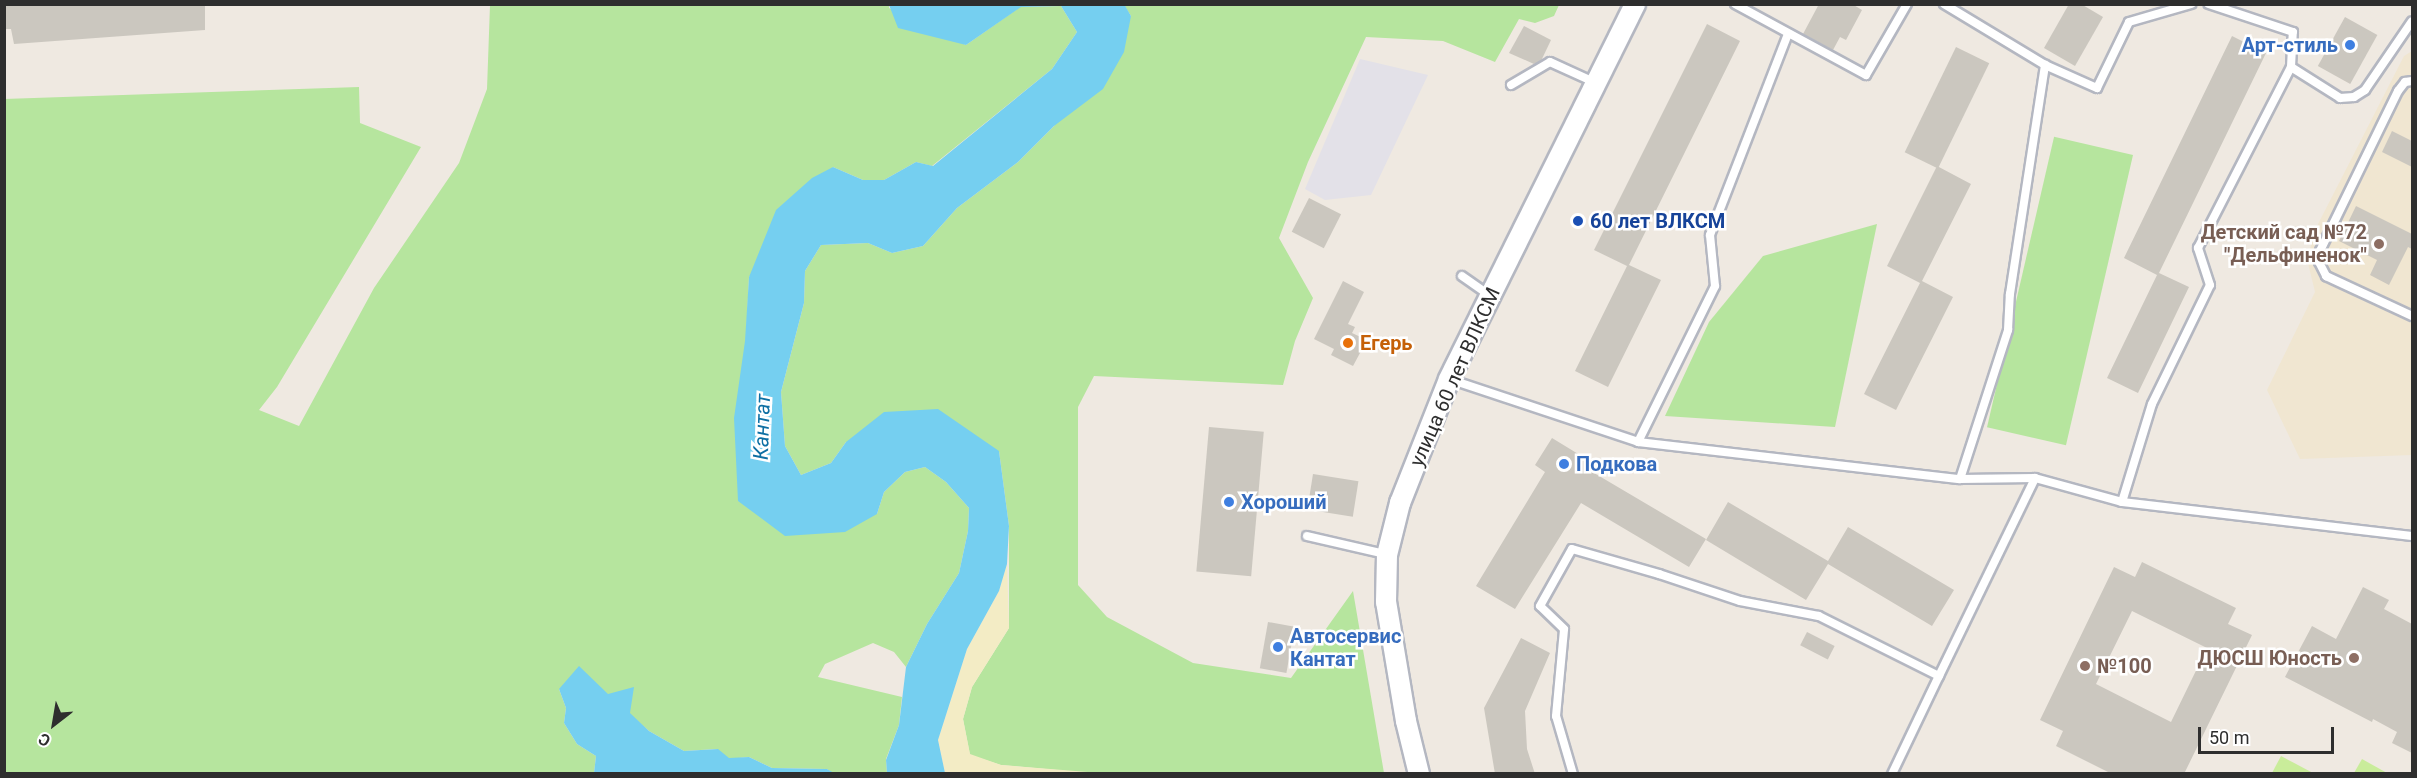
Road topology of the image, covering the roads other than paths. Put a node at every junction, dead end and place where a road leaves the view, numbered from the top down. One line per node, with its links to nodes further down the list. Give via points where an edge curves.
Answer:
1 (1635, 4): 12 (street, улица 60 лет ВЛКСМ)
2 (1735, 4): 8 (lane)
3 (1907, 4): 8 (lane, via 1866,75)
4 (1944, 4): 9 (lane)
5 (2191, 4): 9 (lane, via 2129,22 2097,88)
6 (2209, 4): 10 (lane, via 2293,32)
7 (2412, 21): 10 (lane, via 2366,90 2354,97 2340,98)
8 (1788, 34): 18 (lane, via 1710,235 1715,286)
9 (2045, 65): 20 (lane, via 2008,330)
10 (2291, 67): 21 (lane, via 2198,248 2210,285 2152,404)
11 (2412, 81): 16 (lane, via 2405,82 2398,91 2320,251 2319,262 2326,276)
12 (1596, 83): 13 (lane, via 1550,62); 15 (street, улица 60 лет ВЛКСМ)
13 (1511, 85)
14 (1462, 276): 15 (lane)
15 (1490, 296): 17 (street, улица 60 лет ВЛКСМ)
16 (2412, 316)
17 (1449, 379): 18 (lane); 24 (street, улица 60 лет ВЛКСМ, via 1400,502)
18 (1638, 442): 20 (lane)
19 (2035, 478): 20 (lane); 21 (lane); 25 (lane)
20 (1960, 479)
21 (2122, 502): 22 (lane)
22 (2412, 536)
23 (1307, 537): 24 (lane)
24 (1387, 555): 26 (street, улица 60 лет ВЛКСМ, via 1386,602)
25 (1939, 676): 27 (lane, via 1819,616 1740,602 1572,549 1540,606 1564,629 1556,716); 28 (lane)
26 (1419, 774)
27 (1573, 774)
28 (1892, 774)

